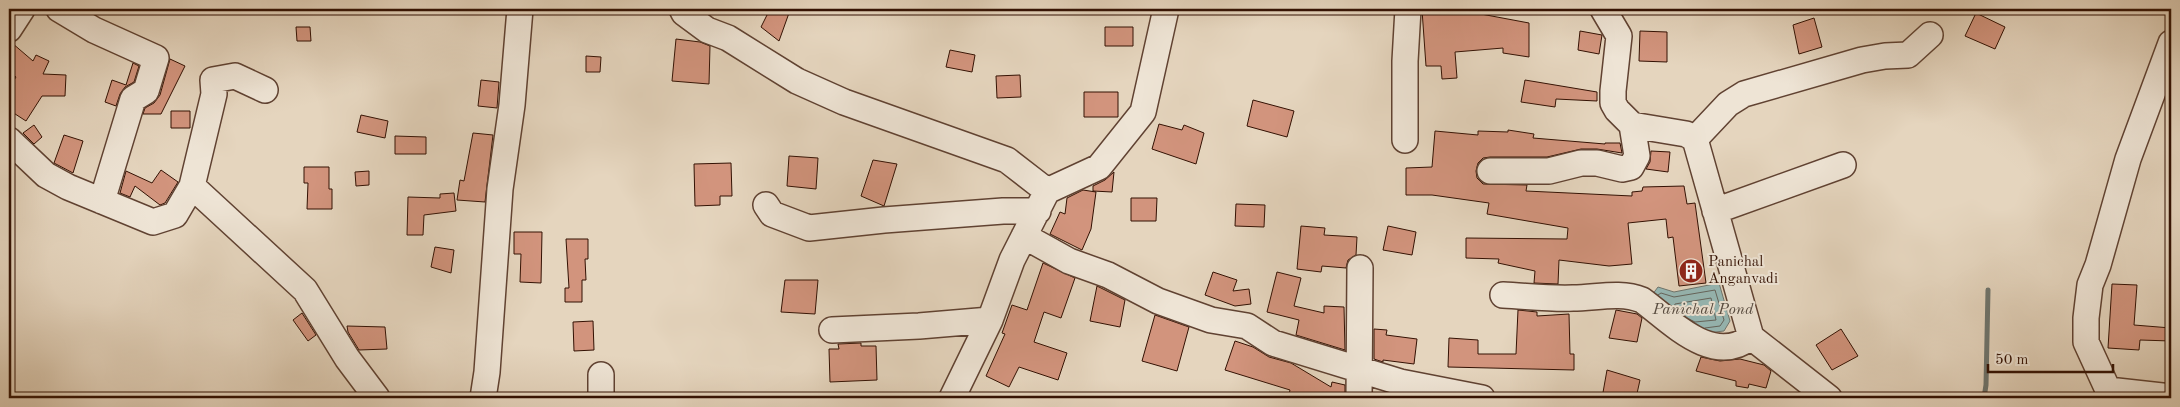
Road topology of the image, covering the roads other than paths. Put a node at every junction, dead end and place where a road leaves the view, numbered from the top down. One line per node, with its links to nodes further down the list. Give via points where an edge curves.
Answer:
1 (22, 9): 8 (street)
2 (59, 9): 19 (street, via 94,30 156,58 146,91 133,99)
3 (520, 9): 33 (street, via 512,105 500,189)
4 (682, 9): 20 (street, via 708,30 728,38 797,81 844,102 1007,160)
5 (1166, 9): 20 (street, via 1143,112 1099,167)
6 (1408, 9): 15 (street)
7 (1603, 9): 12 (street, via 1618,36 1613,103)
8 (9, 29)
9 (1930, 36): 13 (street, via 1908,55 1862,60 1744,94 1728,104)
10 (2171, 43): 30 (street, via 2128,158 2090,285 2086,342)
11 (265, 90): 18 (street, via 235,76 213,80 214,94)
12 (1632, 125): 13 (street, via 1686,134); 17 (street, via 1637,156 1631,168 1581,162 1549,170)
13 (1695, 139): 22 (street)
14 (9, 140): 19 (street, via 46,175)
15 (1405, 140)
16 (1843, 165): 22 (street)
17 (1490, 171)
18 (192, 186): 19 (street, via 175,215 153,222); 32 (street, via 305,290 347,358)
19 (102, 201)
20 (1042, 201): 21 (street, via 1003,211 809,228 772,214); 23 (street)
21 (766, 205)
22 (1715, 212): 28 (street)
23 (1024, 236): 26 (street); 29 (street, via 1069,261 1108,275 1158,301 1211,320 1247,326 1273,343)
24 (1360, 268): 29 (street)
25 (1503, 294): 28 (street, via 1573,298 1634,296 1693,340 1734,348)
26 (990, 320): 27 (street); 34 (street)
27 (832, 330)
28 (1751, 337): 37 (street)
29 (1358, 369): 35 (street); 36 (street, via 1400,382)
30 (2107, 394): 31 (street)
31 (2171, 397)
32 (377, 398)
33 (483, 398)
34 (952, 398)
35 (1358, 398)
36 (1482, 398)
37 (1829, 398)

